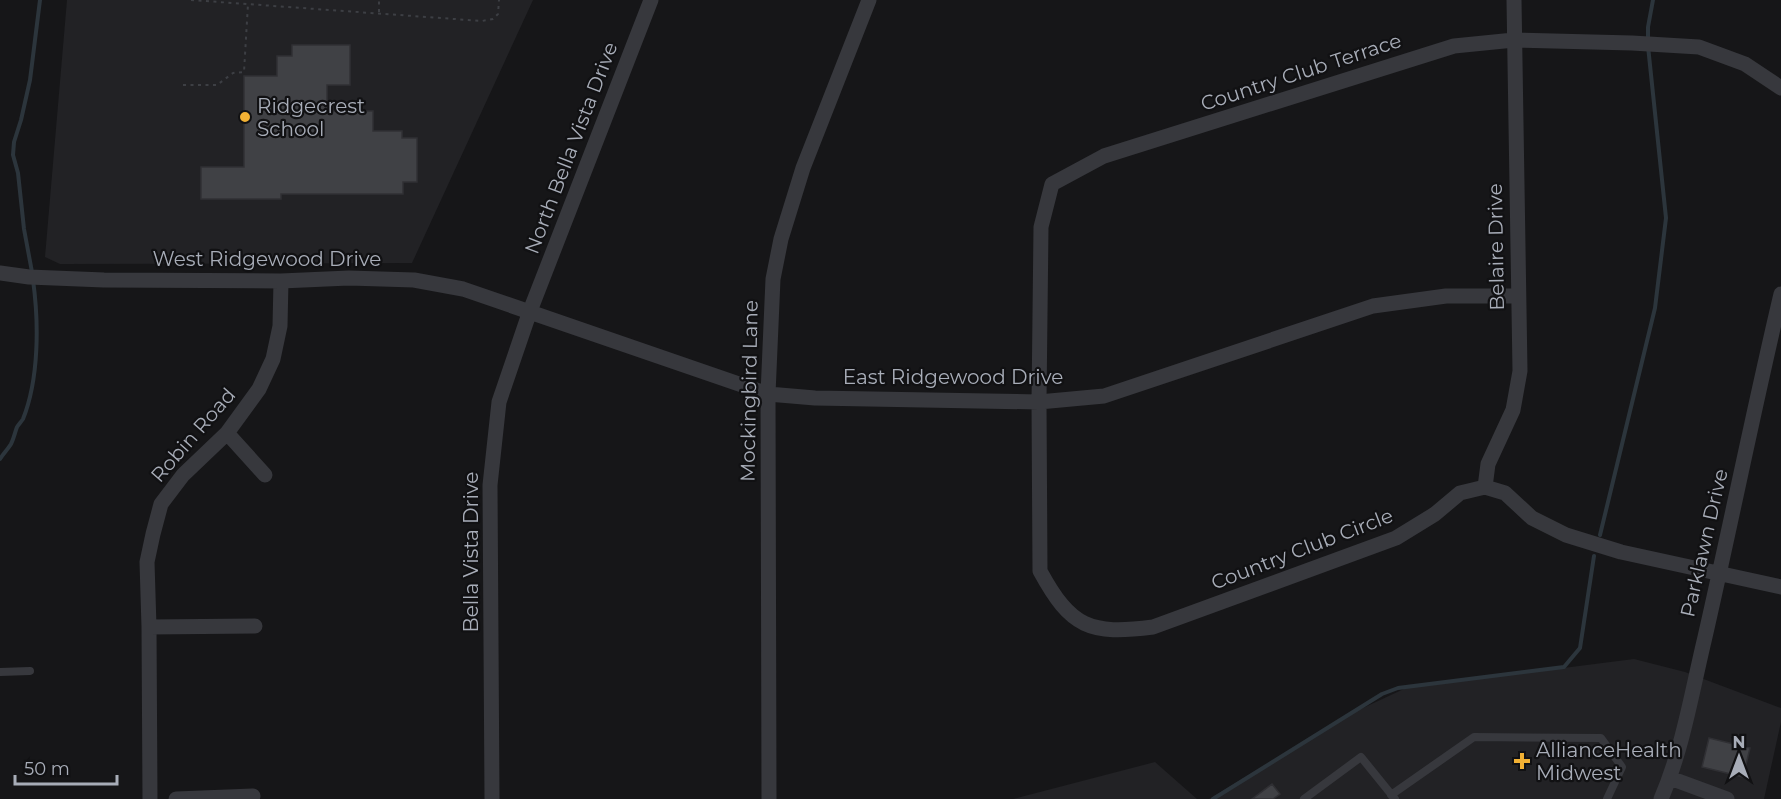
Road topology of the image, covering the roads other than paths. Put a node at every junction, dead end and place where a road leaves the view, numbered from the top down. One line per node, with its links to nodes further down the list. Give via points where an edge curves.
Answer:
1 (651, 0): 10 (street, North Bella Vista Drive)
2 (869, 0): 12 (street, Mockingbird Lane, via 803,168 780,239 773,279)
3 (1514, 0): 4 (street, Belaire Drive)
4 (1514, 40): 5 (street, Country Club Terrace, via 1699,47 1745,64); 9 (street, Belaire Drive); 13 (street, Country Club Terrace, via 1454,46 1431,53 1104,156 1052,184 1041,227)
5 (1781, 88)
6 (0, 273): 7 (street, West Ridgewood Drive, via 104,280)
7 (281, 281): 10 (street, West Ridgewood Drive, via 414,280 463,288); 14 (street, Robin Road, via 280,326 273,359 259,389)
8 (1781, 294): 11 (street, Parklawn Drive)
9 (1518, 296): 13 (street, East Ridgewood Drive, via 1446,296 1373,306 1104,396); 16 (street, Belaire Drive, via 1520,371 1513,411 1488,464)
10 (530, 311): 12 (street, East Ridgewood Drive); 28 (street, Bella Vista Drive, via 499,402 490,485)
11 (1776, 336): 17 (street, Parklawn Drive)
12 (768, 394): 13 (street, East Ridgewood Drive); 29 (street, Mockingbird Lane)
13 (1039, 402): 16 (street, Country Club Circle, via 1040,572 1072,617 1099,630 1153,627 1396,538 1460,493)
14 (227, 433): 15 (street); 20 (street, Robin Road, via 183,475 161,504 147,562)
15 (265, 475)
16 (1485, 487): 17 (street, via 1505,493 1532,518 1566,535)
17 (1719, 574): 18 (street); 23 (street, Parklawn Drive)
18 (1781, 587)
19 (255, 626): 20 (street)
20 (149, 627): 26 (street, Robin Road)
21 (30, 671): 22 (lane)
22 (0, 672)
23 (1670, 778): 32 (street, Parklawn Drive); 33 (street)
24 (253, 796): 27 (street)
25 (1393, 797): 30 (lane, via 1361,757); 31 (lane, via 1474,737 1601,738 1622,767)
26 (150, 799)
27 (176, 799)
28 (492, 799)
29 (769, 799)
30 (1304, 799)
31 (1607, 799)
32 (1661, 799)
33 (1727, 799)

